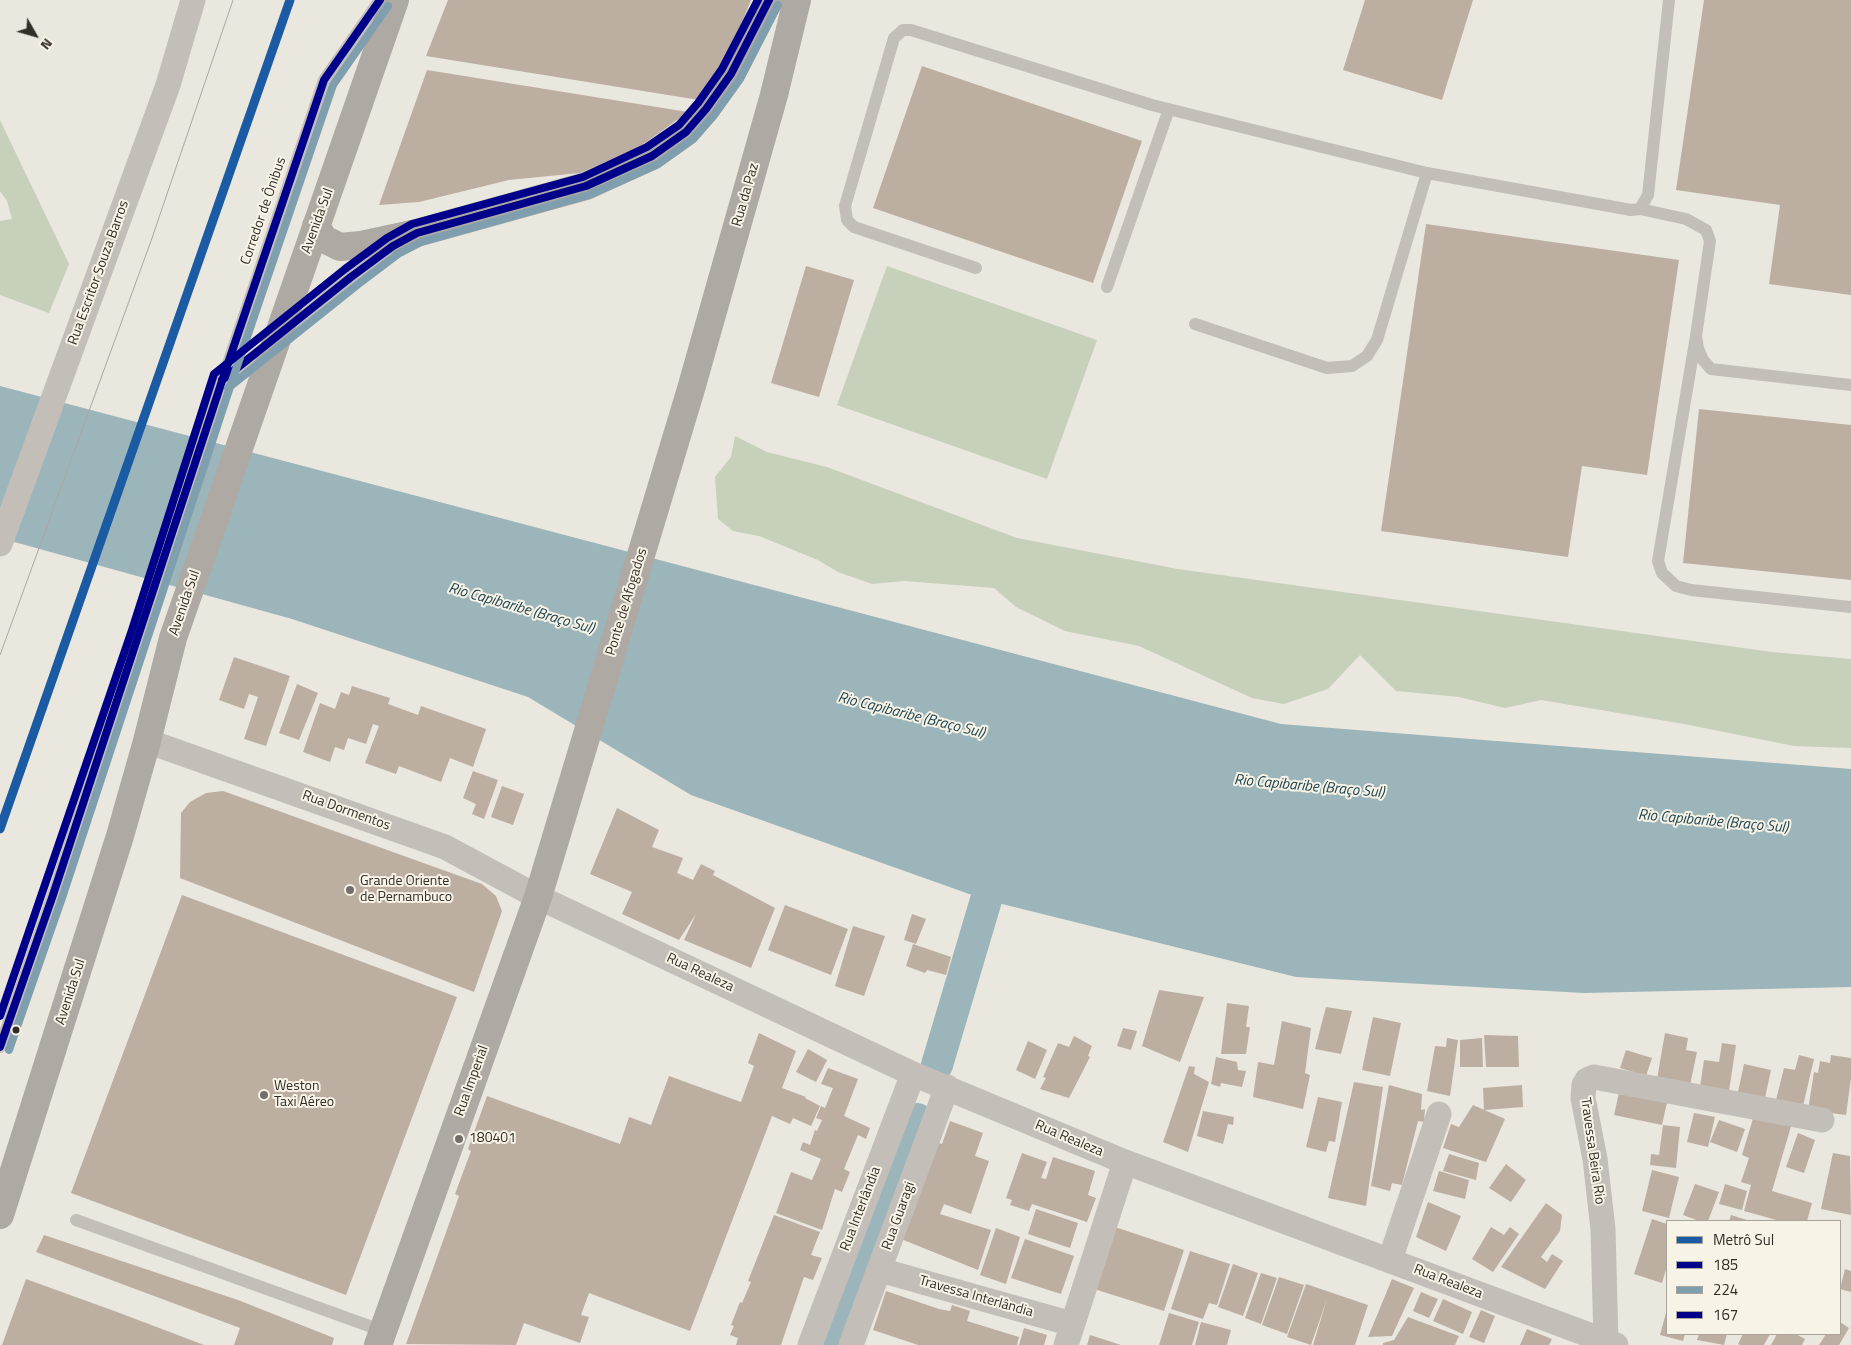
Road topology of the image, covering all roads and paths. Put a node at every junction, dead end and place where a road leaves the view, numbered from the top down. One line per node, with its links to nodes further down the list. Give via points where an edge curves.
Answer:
1 (193, 0): 20 (street, Rua Escritor Souza Barros, via 168,85)
2 (380, 0): 17 (lane, Corredor de Ônibus, via 324,80)
3 (395, 0): 10 (highway, Avenida Sul)
4 (769, 0): 11 (highway, via 731,74 706,108 686,132 652,156 586,186)
5 (797, 0): 19 (highway, Rua da Paz, via 774,96)
6 (1669, 0): 9 (lane, via 1648,195)
7 (1169, 109): 8 (lane); 12 (lane, via 911,30 904,30 894,38 845,206 848,220 854,227); 13 (lane)
8 (1427, 173): 9 (lane, via 1619,208); 14 (lane, via 1377,340 1367,356 1352,366 1327,368)
9 (1640, 209): 15 (lane, via 1686,219 1706,230 1710,241)
10 (316, 226): 11 (highway, via 324,239 340,247 361,246); 16 (highway, Avenida Sul)
11 (417, 233): 16 (lane, via 350,277)
12 (976, 268)
13 (1107, 287)
14 (1195, 324)
15 (1696, 336): 18 (lane, via 1703,360 1711,368); 21 (lane, via 1658,561 1662,573 1676,586 1691,590)
16 (275, 340): 17 (lane); 22 (highway, Avenida Sul, via 173,638)
17 (221, 382): 25 (lane, Corredor de Ônibus, via 141,633)
18 (1851, 385)
19 (691, 389): 23 (highway, Ponte de Afogados)
20 (0, 544)
21 (1851, 607)
22 (147, 741): 24 (street, Rua Dormentos, via 445,847); 31 (highway, Avenida Sul)
23 (562, 816): 24 (highway, Rua Imperial)
24 (538, 897): 26 (street, Rua Realeza); 36 (highway, Rua Imperial)
25 (0, 1047)
26 (913, 1074): 27 (street, Rua Realeza); 38 (street, Rua Interlândia)
27 (946, 1087): 30 (street, Rua Realeza); 34 (street, Rua Guaragi)
28 (1439, 1114): 33 (street)
29 (1822, 1120): 37 (street, Travessa Beira Rio, via 1594,1077 1587,1080 1583,1098 1595,1159 1603,1229)
30 (1125, 1162): 33 (street, Rua Realeza); 35 (street)
31 (0, 1214)
32 (76, 1220): 36 (lane)
33 (1390, 1260): 37 (street, Rua Realeza)
34 (880, 1270): 35 (street, Travessa Interlândia); 39 (street, Rua Guaragi)
35 (1069, 1334)
36 (380, 1338)
37 (1599, 1342)
38 (810, 1345)
39 (852, 1345)

